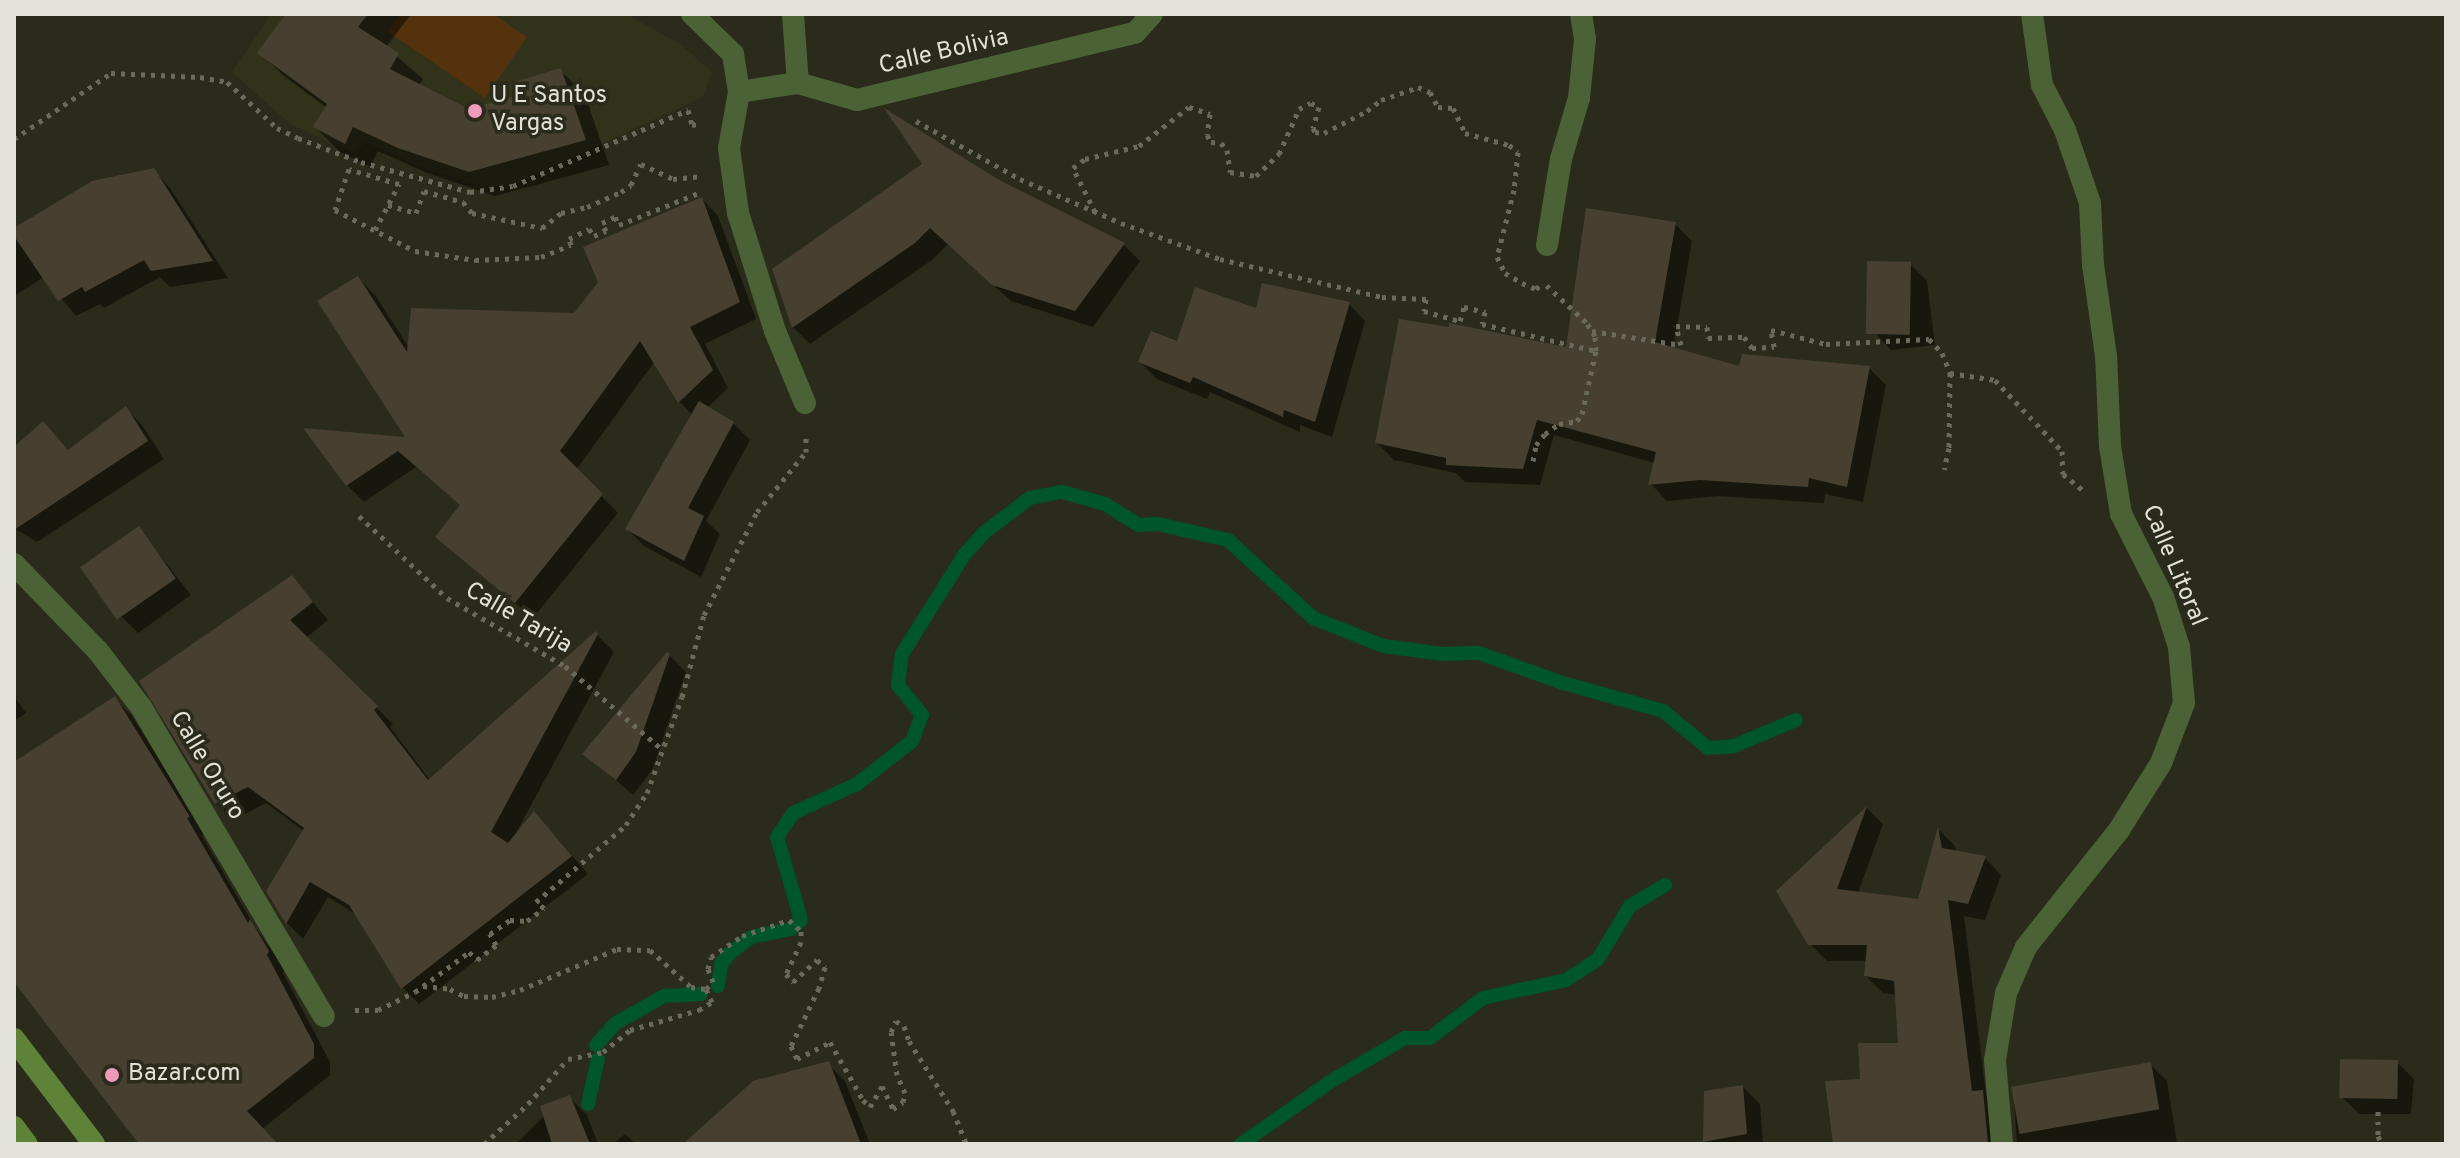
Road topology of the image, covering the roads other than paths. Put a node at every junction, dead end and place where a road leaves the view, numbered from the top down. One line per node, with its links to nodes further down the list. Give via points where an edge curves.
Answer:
1 (692, 14): 7 (street, via 733,54)
2 (793, 14): 6 (street)
3 (1152, 14): 6 (street, Calle Bolivia, via 1135,33 857,100)
4 (1581, 14): 8 (street, via 1585,39 1579,98 1561,159)
5 (2032, 14): 16 (street, Calle Litoral, via 2042,85 2065,130 2090,203 2110,446 2121,514 2163,597 2179,647 2184,703 2161,763 2119,830 2026,947 2006,993 1995,1060)
6 (798, 83): 7 (street, Calle Bolivia)
7 (739, 92): 9 (street, via 729,148 738,213 775,331)
8 (1547, 245)
9 (805, 403)
10 (14, 564): 11 (street, Calle Oruro, via 98,651 141,707)
11 (324, 1016)
12 (14, 1039): 15 (main road)
13 (14, 1127): 14 (main road)
14 (27, 1144)
15 (94, 1144)
16 (2002, 1144)

